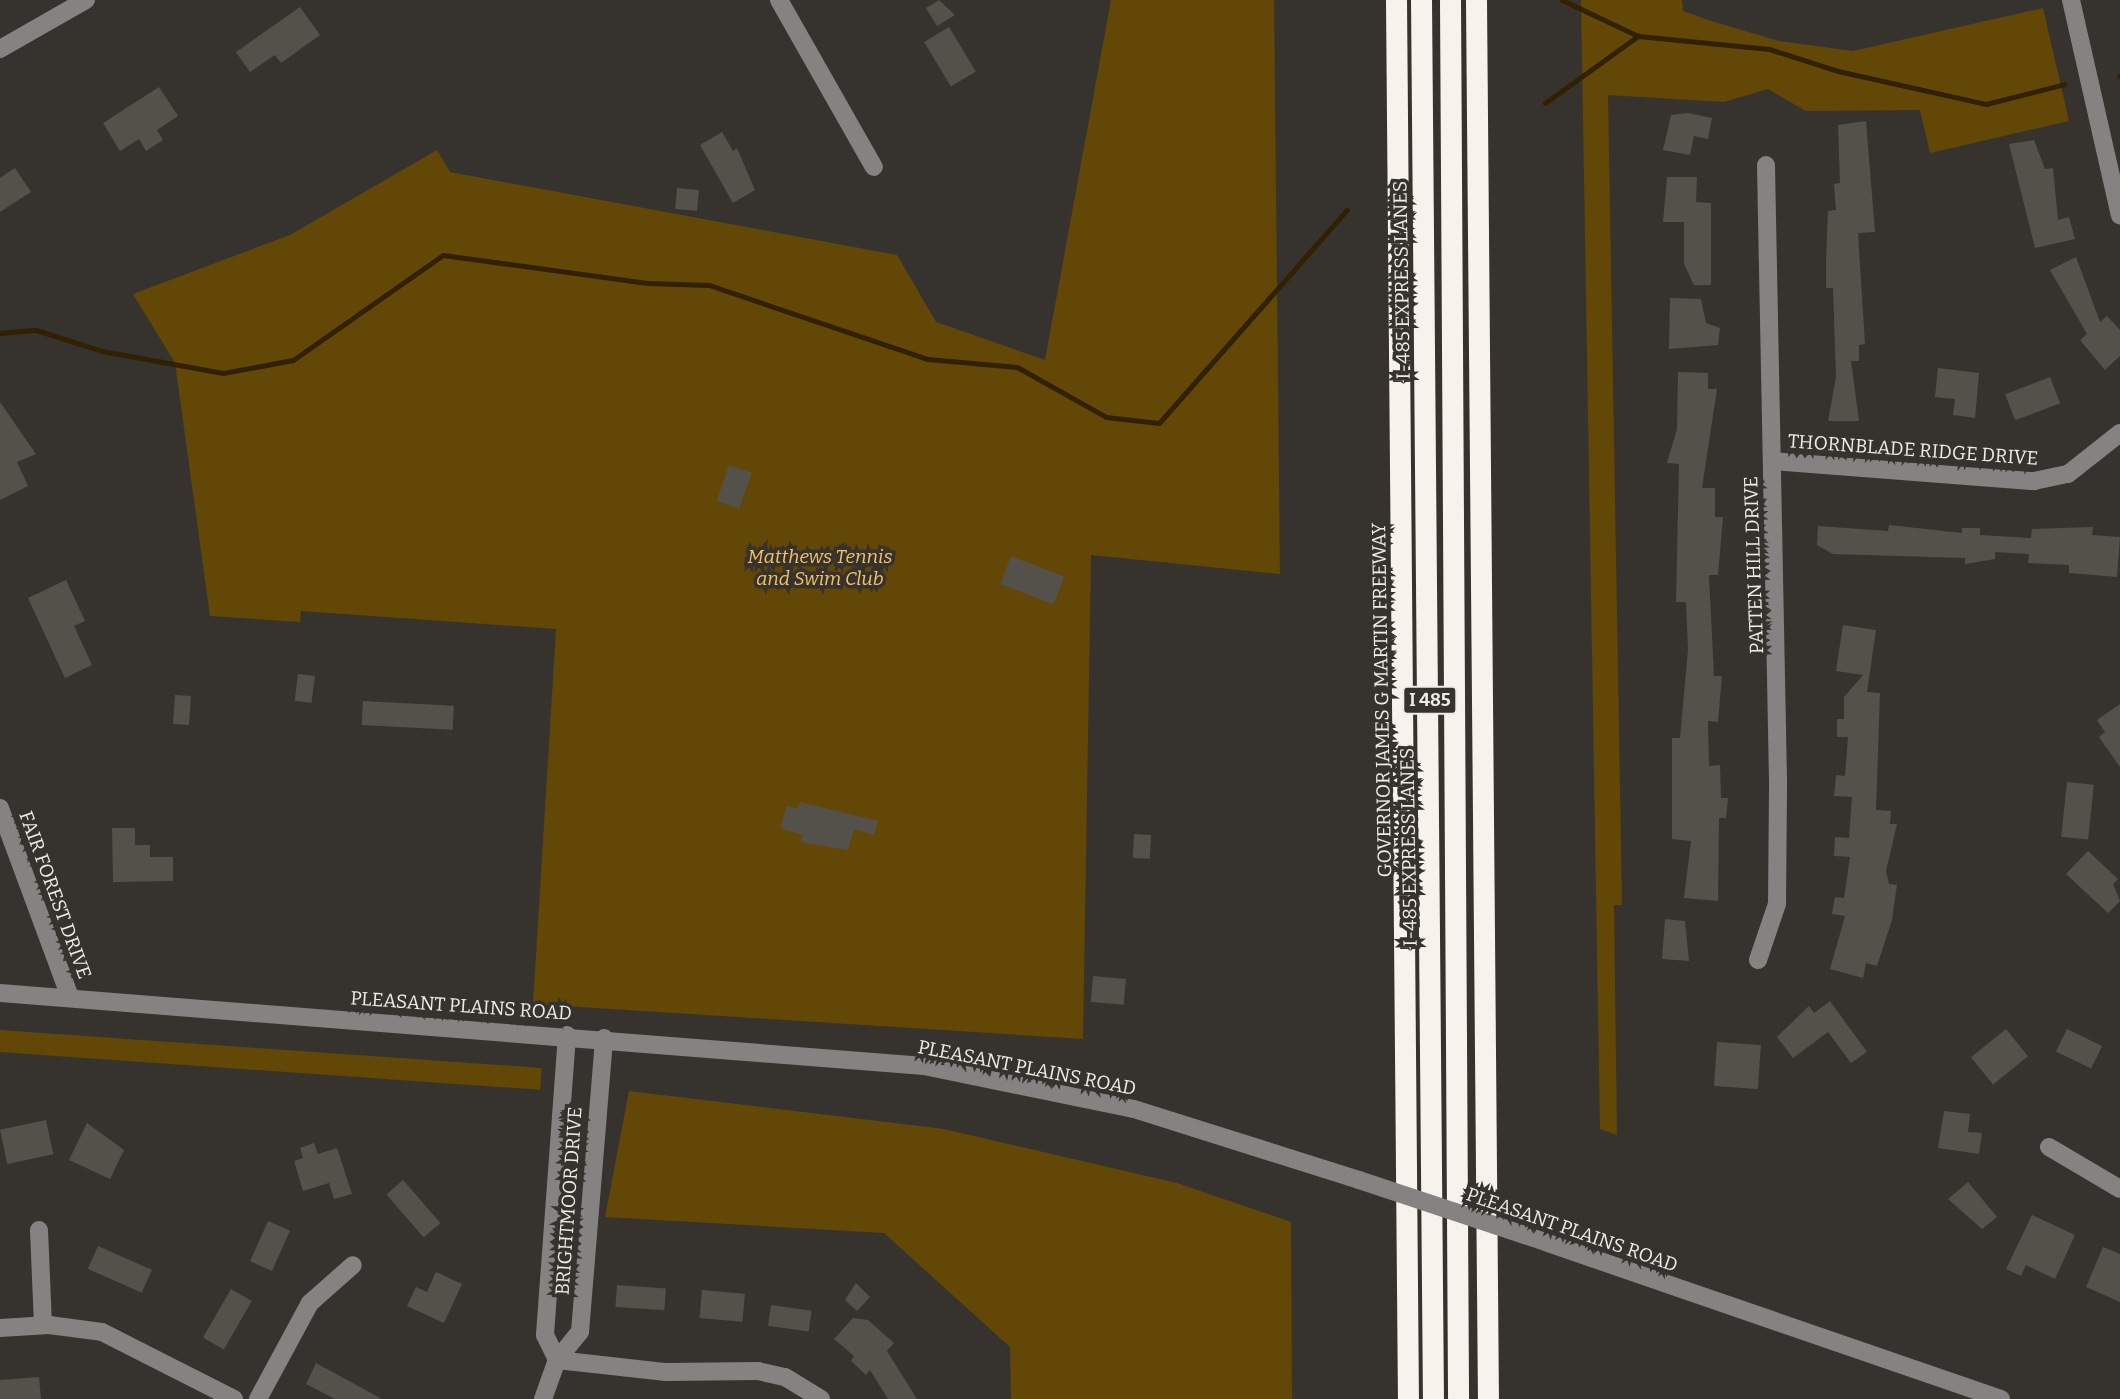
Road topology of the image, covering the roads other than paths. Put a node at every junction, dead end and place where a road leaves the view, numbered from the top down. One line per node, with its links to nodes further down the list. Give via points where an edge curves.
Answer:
1 (86, 0): 8 (street)
2 (779, 0): 10 (street)
3 (1396, 0): 27 (highway, GOVERNOR JAMES G MARTIN FREEWAY / I 485)
4 (1422, 0): 22 (highway, I-485 EXPRESS LANES / I 485)
5 (1450, 0): 12 (highway, I 485)
6 (1476, 0): 15 (highway, I 485)
7 (2071, 0): 11 (street)
8 (0, 49)
9 (1766, 165): 14 (street, PATTEN HILL DRIVE)
10 (874, 167)
11 (2120, 215)
12 (1452, 356): 15 (highway); 37 (highway, I 485)
13 (2120, 433): 14 (street, THORNBLADE RIDGE DRIVE, via 2068,474 2034,481)
14 (1772, 461): 17 (street, PATTEN HILL DRIVE, via 1777,904)
15 (1484, 561): 38 (highway, I 485)
16 (0, 808): 19 (street, FAIR FOREST DRIVE)
17 (1758, 960)
18 (0, 993): 19 (street, PLEASANT PLAINS ROAD)
19 (70, 998): 20 (street, PLEASANT PLAINS ROAD)
20 (567, 1035): 21 (street, PLEASANT PLAINS ROAD); 30 (street, BRIGHTMOOR DRIVE, via 545,1335)
21 (604, 1038): 30 (street, BRIGHTMOOR DRIVE, via 580,1332); 39 (street, PLEASANT PLAINS ROAD, bridge, via 924,1066 1133,1110 1359,1180)
22 (1435, 1057): 27 (highway); 36 (highway, I-485 EXPRESS LANES / I 485)
23 (2049, 1147): 24 (street)
24 (2120, 1189)
25 (39, 1230): 28 (street)
26 (353, 1265): 32 (street, via 317,1293)
27 (1409, 1314): 35 (highway, GOVERNOR JAMES G MARTIN FREEWAY / I 485)
28 (43, 1325): 29 (street); 31 (street, via 102,1332)
29 (0, 1328)
30 (557, 1360): 33 (street, BRIGHTMOOR DRIVE); 34 (street, via 666,1372 758,1371 785,1377)
31 (234, 1399)
32 (258, 1399)
33 (543, 1399)
34 (821, 1399)
35 (1408, 1399)
36 (1433, 1399)
37 (1458, 1399)
38 (1488, 1399)
39 (2001, 1399)

